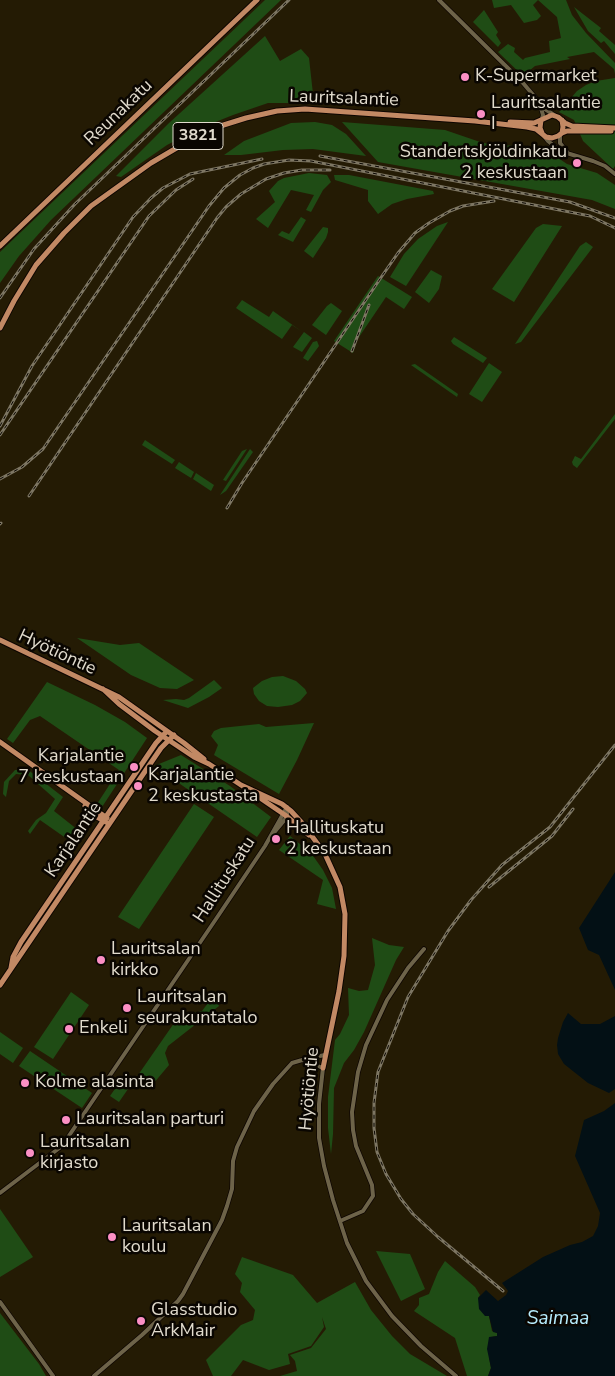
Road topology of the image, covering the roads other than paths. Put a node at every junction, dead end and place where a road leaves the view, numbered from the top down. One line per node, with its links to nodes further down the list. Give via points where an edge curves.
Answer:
1 (257, 0): 13 (main road, Reunakatu)
2 (439, 0): 3 (street)
3 (539, 103): 4 (street); 5 (street)
4 (555, 115): 5 (main road); 6 (main road)
5 (542, 120): 7 (main road, Lauritsalantie / 3821, via 529,123); 9 (main road, via 540,128)
6 (562, 120): 8 (main road, via 572,126); 10 (main road)
7 (475, 121): 9 (main road, Lauritsalantie / 3821, via 532,128); 14 (main road, Lauritsalantie / 3821, via 305,109 262,114 214,128 151,163 91,206 36,265)
8 (615, 128): 10 (main road)
9 (543, 134): 10 (main road, via 552,138); 11 (street, via 557,149)
10 (561, 134): 11 (street, via 561,146)
11 (569, 154): 12 (street, via 605,166)
12 (615, 174)
13 (0, 246)
14 (0, 328)
15 (0, 640): 16 (main road, Hyötiöntie)
16 (103, 689): 17 (main road, Hyötiöntie); 18 (main road, Hyötiöntie)
17 (167, 731): 18 (main road, Karjalantie); 19 (main road, Hyötiöntie)
18 (162, 735): 20 (main road, Hyötiöntie); 27 (main road, Karjalantie)
19 (174, 735): 20 (main road, Karjalantie); 22 (main road, Hyötiöntie)
20 (168, 740): 22 (main road, Hyötiöntie); 28 (main road, Karjalantie)
21 (0, 742): 27 (main road)
22 (209, 764): 23 (main road, Hyötiöntie)
23 (241, 785): 24 (main road, Hyötiöntie); 25 (main road, Hyötiöntie)
24 (286, 807): 25 (street, Hallituskatu); 26 (street); 30 (main road, Hyötiöntie)
25 (282, 814): 26 (main road, Hyötiöntie); 29 (street, Hallituskatu)
26 (287, 817): 29 (street, Hallituskatu); 30 (main road, Hyötiöntie)
27 (105, 819): 28 (main road); 32 (main road, Karjalantie, via 17,949)
28 (110, 823): 32 (main road, Karjalantie)
29 (269, 838): 37 (street, Hallituskatu, via 62,1146)
30 (317, 842): 34 (main road, Hyötiöntie, via 340,887 345,914 342,974)
31 (424, 949): 38 (street, via 387,1000 366,1045 352,1112 356,1146 372,1185 373,1196 363,1211)
32 (11, 968): 33 (main road, Karjalantie)
33 (0, 985)
34 (325, 1055): 35 (street); 36 (main road, Hyötiöntie)
35 (301, 1060): 36 (street); 41 (street, via 292,1064 273,1084 254,1111 237,1147 232,1189 222,1220 183,1294)
36 (323, 1068): 38 (street, Hyötiöntie, via 319,1138)
37 (0, 1193)
38 (340, 1221): 42 (street, Hyötiöntie, via 366,1281 381,1302 404,1329)
39 (0, 1302): 40 (street)
40 (53, 1376)
41 (94, 1376)
42 (456, 1376)

